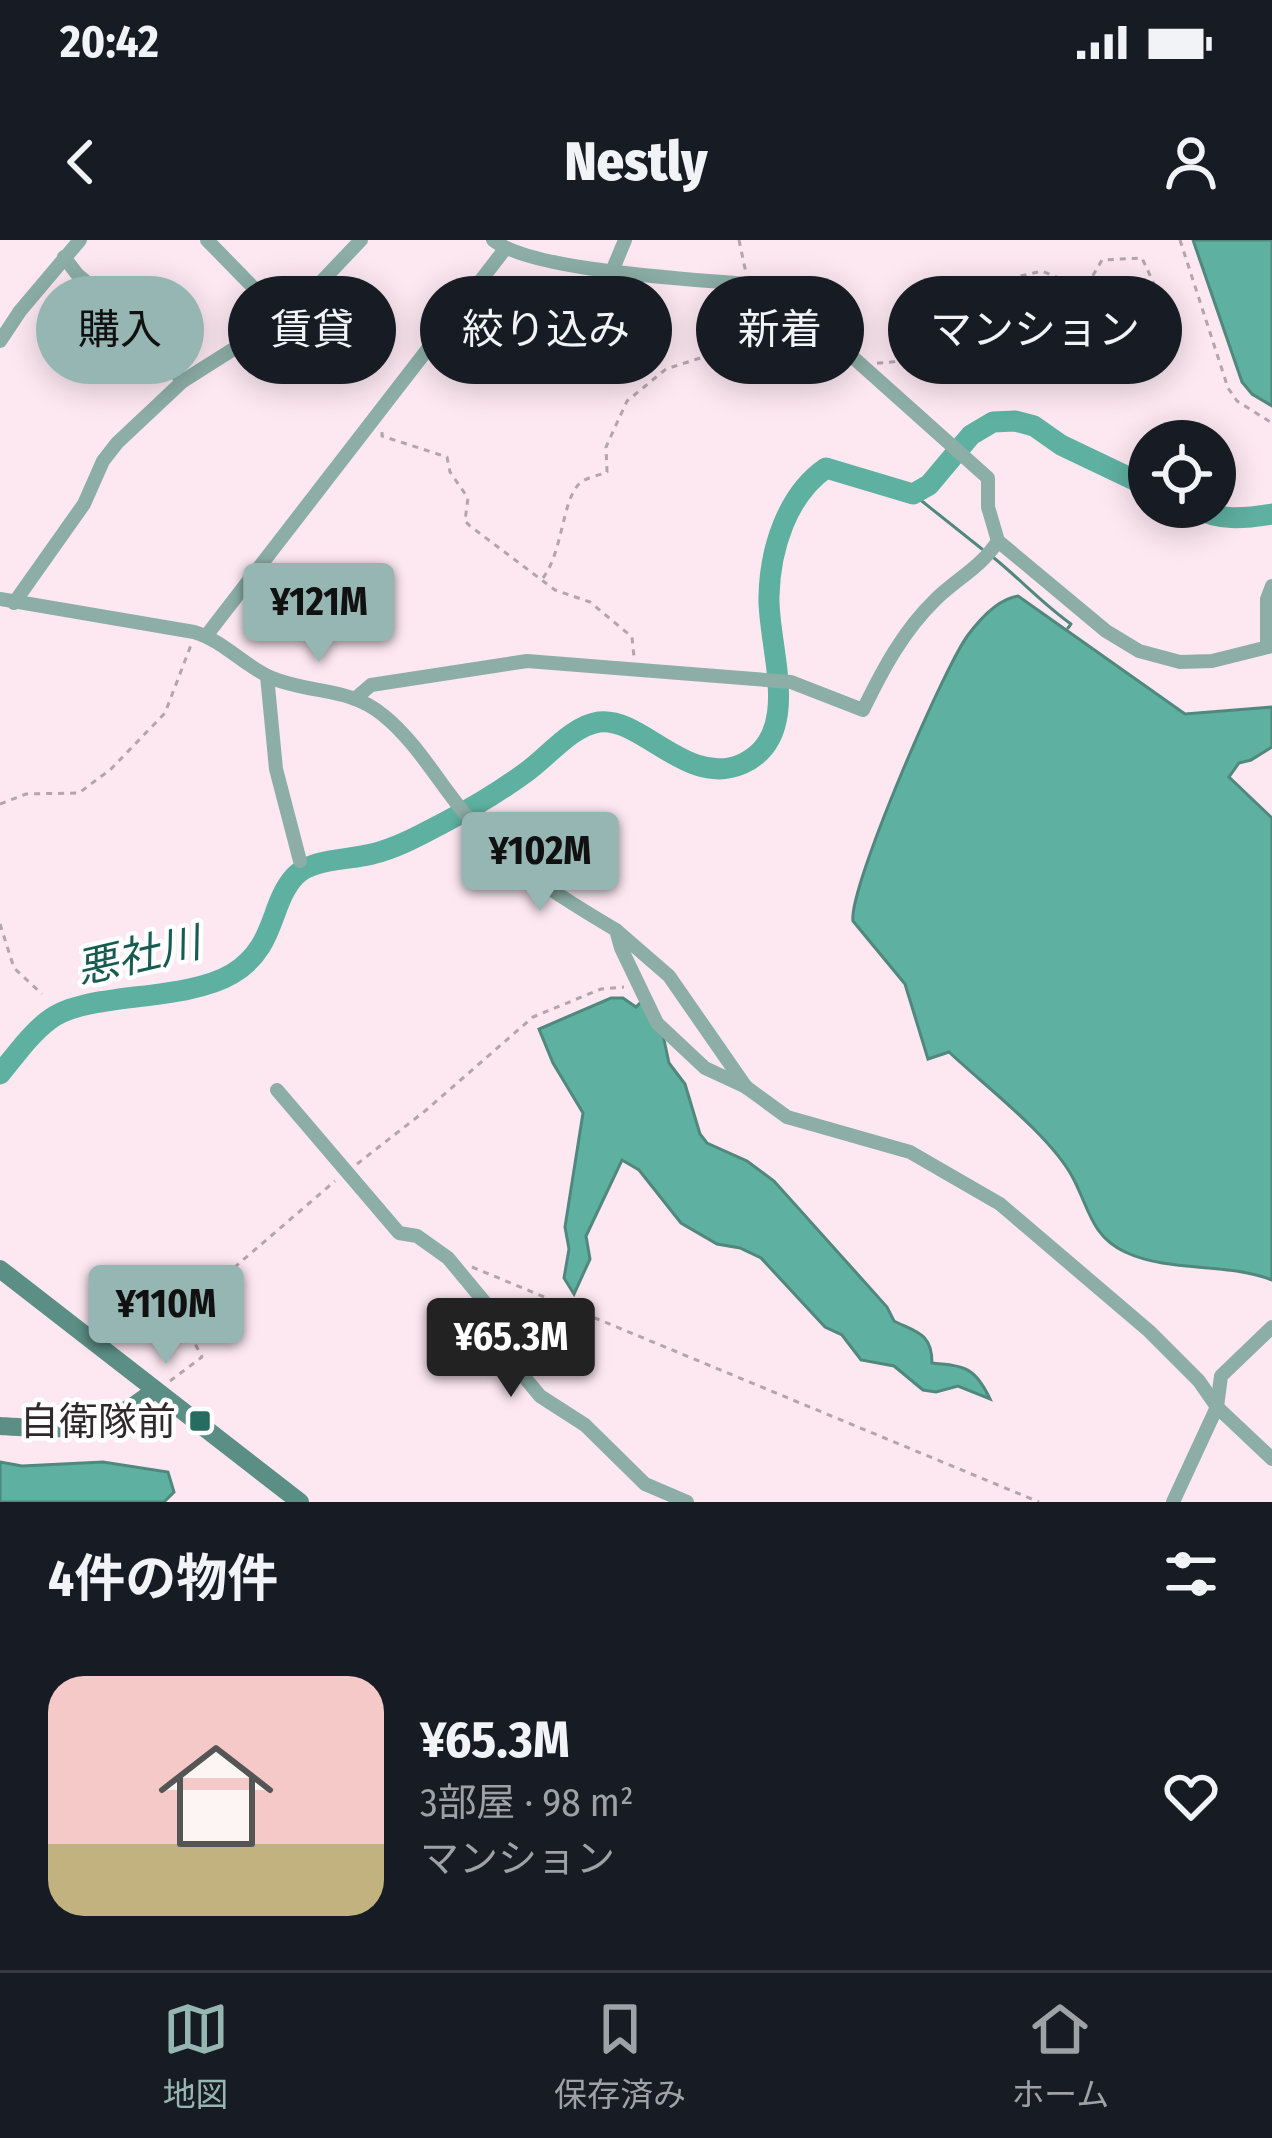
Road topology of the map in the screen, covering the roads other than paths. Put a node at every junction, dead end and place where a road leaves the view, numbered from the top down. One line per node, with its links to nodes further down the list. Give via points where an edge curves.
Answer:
1 (80, 240): 6 (street)
2 (206, 240): 9 (street)
3 (362, 240): 10 (street)
4 (625, 240): 7 (street)
5 (499, 244): 7 (street, via 542,262); 16 (street)
6 (64, 257): 8 (street); 11 (street)
7 (613, 268): 13 (street, via 781,293 988,478)
8 (79, 276)
9 (242, 276)
10 (328, 276)
11 (0, 341)
12 (179, 384): 15 (street, via 103,461 85,504)
13 (992, 550): 17 (street, via 1138,651 1196,662); 19 (street, via 915,621 863,710 791,682 527,661 370,686)
14 (1272, 586): 17 (street)
15 (5, 604): 16 (street)
16 (200, 634): 18 (street)
17 (1269, 647)
18 (267, 676): 19 (street); 20 (street, via 276,769)
19 (357, 697): 21 (street, via 396,726 521,871)
20 (300, 861)
21 (616, 930): 22 (street, via 670,976); 22 (street, via 657,1022 705,1068)
22 (746, 1087): 27 (street, via 787,1117 910,1151 1000,1204 1150,1331)
23 (278, 1090): 31 (street, via 399,1233 448,1258 501,1322 540,1396 585,1425 645,1484)
24 (0, 1269): 26 (main road)
25 (1272, 1327): 27 (street, via 1221,1376)
26 (153, 1391): 28 (main road, via 102,1423); 30 (main road)
27 (1217, 1407): 29 (street); 32 (street)
28 (0, 1426)
29 (1272, 1459)
30 (301, 1502)
31 (687, 1502)
32 (1173, 1502)

